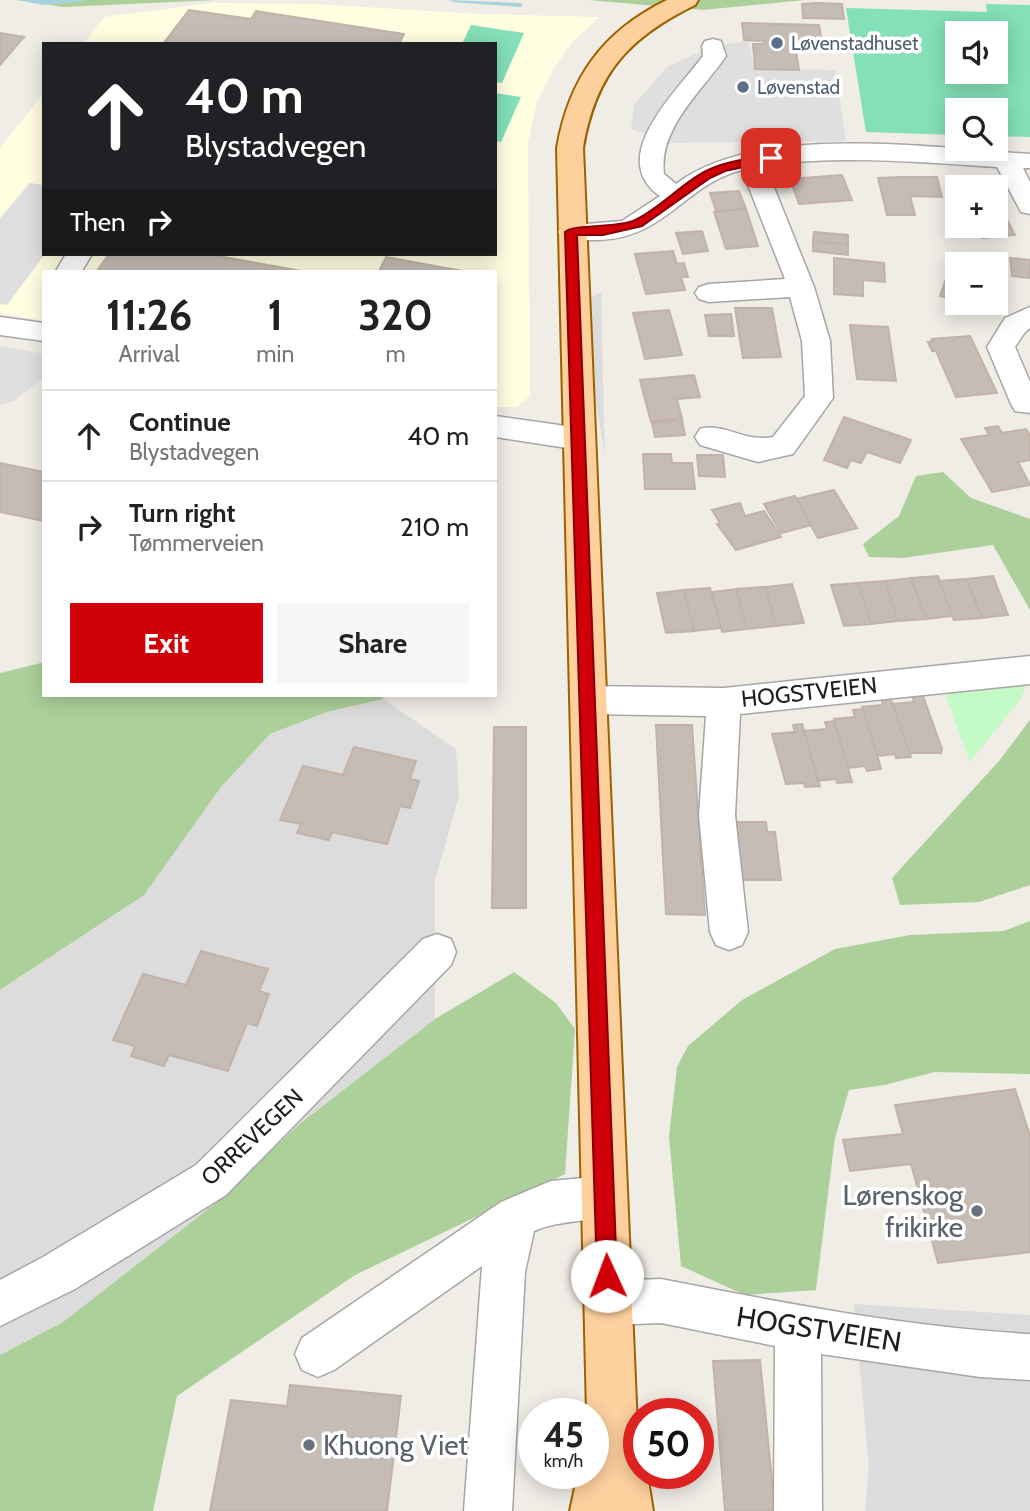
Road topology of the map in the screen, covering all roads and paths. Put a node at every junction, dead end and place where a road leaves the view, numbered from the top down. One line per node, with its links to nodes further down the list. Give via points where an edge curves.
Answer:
1 (686, 0): 7 (main road, via 628,36 584,90 570,148)
2 (713, 46): 5 (street, via 715,56 650,151 656,180)
3 (1018, 160): 4 (street, via 859,153); 6 (street)
4 (751, 161): 5 (street, via 722,168); 8 (street)
5 (677, 196): 7 (street, via 638,224)
6 (1030, 206)
7 (571, 232): 16 (main road)
8 (801, 287): 9 (street); 15 (street, via 816,341 819,398 783,446 758,451)
9 (709, 293)
10 (1030, 316): 13 (street, via 1015,325 1001,347)
11 (41, 325): 12 (street)
12 (0, 326)
13 (1025, 404)
14 (497, 426): 16 (street)
15 (710, 437)
16 (580, 439): 18 (main road)
17 (1030, 670): 19 (street, HOGSTVEIEN)
18 (588, 700): 19 (street, HOGSTVEIEN); 22 (main road)
19 (724, 702): 20 (street, via 716,815)
20 (729, 932)
21 (437, 952): 25 (street, ORREVEGEN, via 211,1180)
22 (604, 1197): 23 (street, via 551,1202); 24 (main road)
23 (516, 1217): 27 (street); 30 (street, via 503,1272)
24 (608, 1303): 26 (street, HOGSTVEIEN, via 661,1301); 29 (main road)
25 (0, 1304)
26 (798, 1328): 28 (street, HOGSTVEIEN); 33 (street)
27 (318, 1354)
28 (1030, 1357)
29 (613, 1426): 31 (main road); 32 (main road)
30 (488, 1511)
31 (596, 1511)
32 (627, 1511)
33 (798, 1511)

